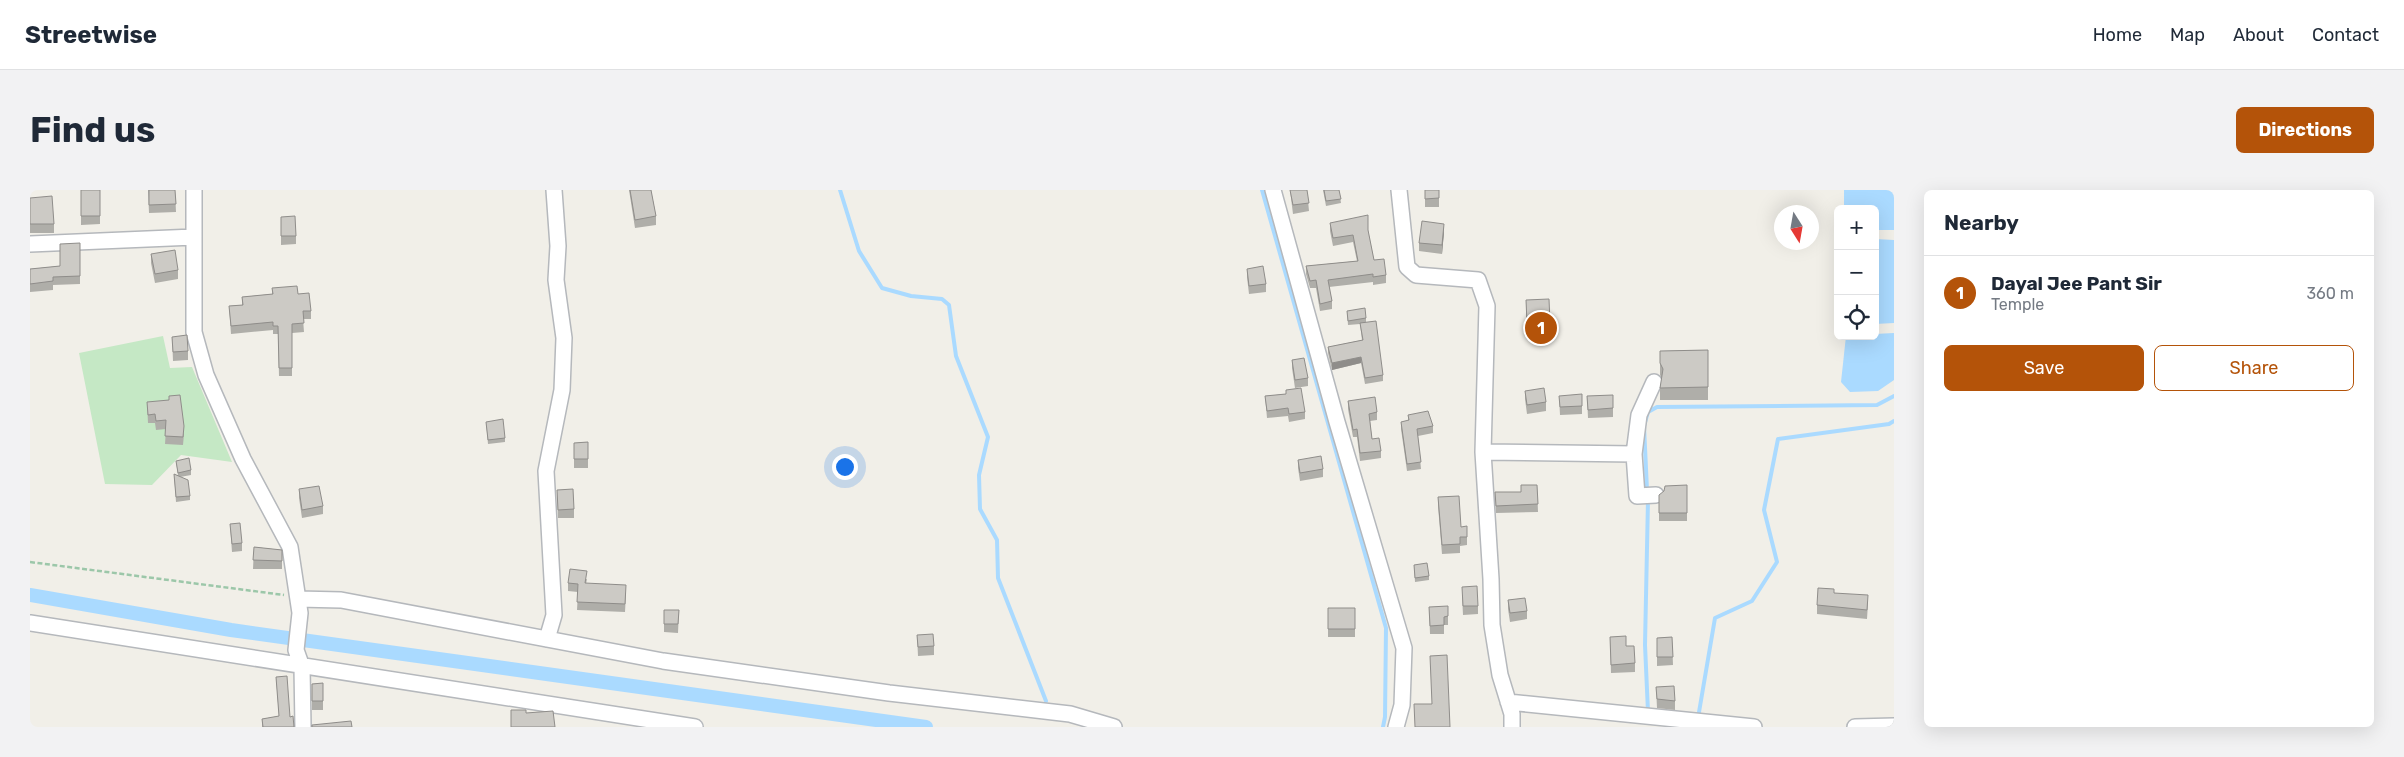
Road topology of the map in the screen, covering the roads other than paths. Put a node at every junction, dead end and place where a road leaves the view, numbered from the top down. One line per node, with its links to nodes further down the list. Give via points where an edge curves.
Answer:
1 (194, 190): 5 (street)
2 (554, 190): 13 (street, via 558,246 556,280 564,338 562,390 546,471 554,615)
3 (1273, 190): 20 (street, via 1404,648 1402,705)
4 (1399, 190): 8 (street, via 1407,267 1416,275 1478,280 1488,306)
5 (194, 237): 6 (street); 11 (street, via 194,332 206,375 243,459 290,548)
6 (30, 244)
7 (1654, 382): 9 (street, via 1639,415)
8 (1482, 452): 9 (street); 15 (street, via 1492,625)
9 (1634, 454): 10 (street, via 1638,496)
10 (1656, 495)
11 (299, 606): 13 (street, via 341,600); 14 (street, via 296,650)
12 (30, 623): 14 (street)
13 (547, 639): 19 (street, via 663,662 1070,714)
14 (302, 667): 17 (street); 18 (street)
15 (1508, 702): 21 (street); 22 (street)
16 (1894, 726): 23 (street)
17 (303, 727)
18 (695, 727)
19 (1114, 727)
20 (1396, 727)
21 (1512, 727)
22 (1754, 727)
23 (1855, 727)

